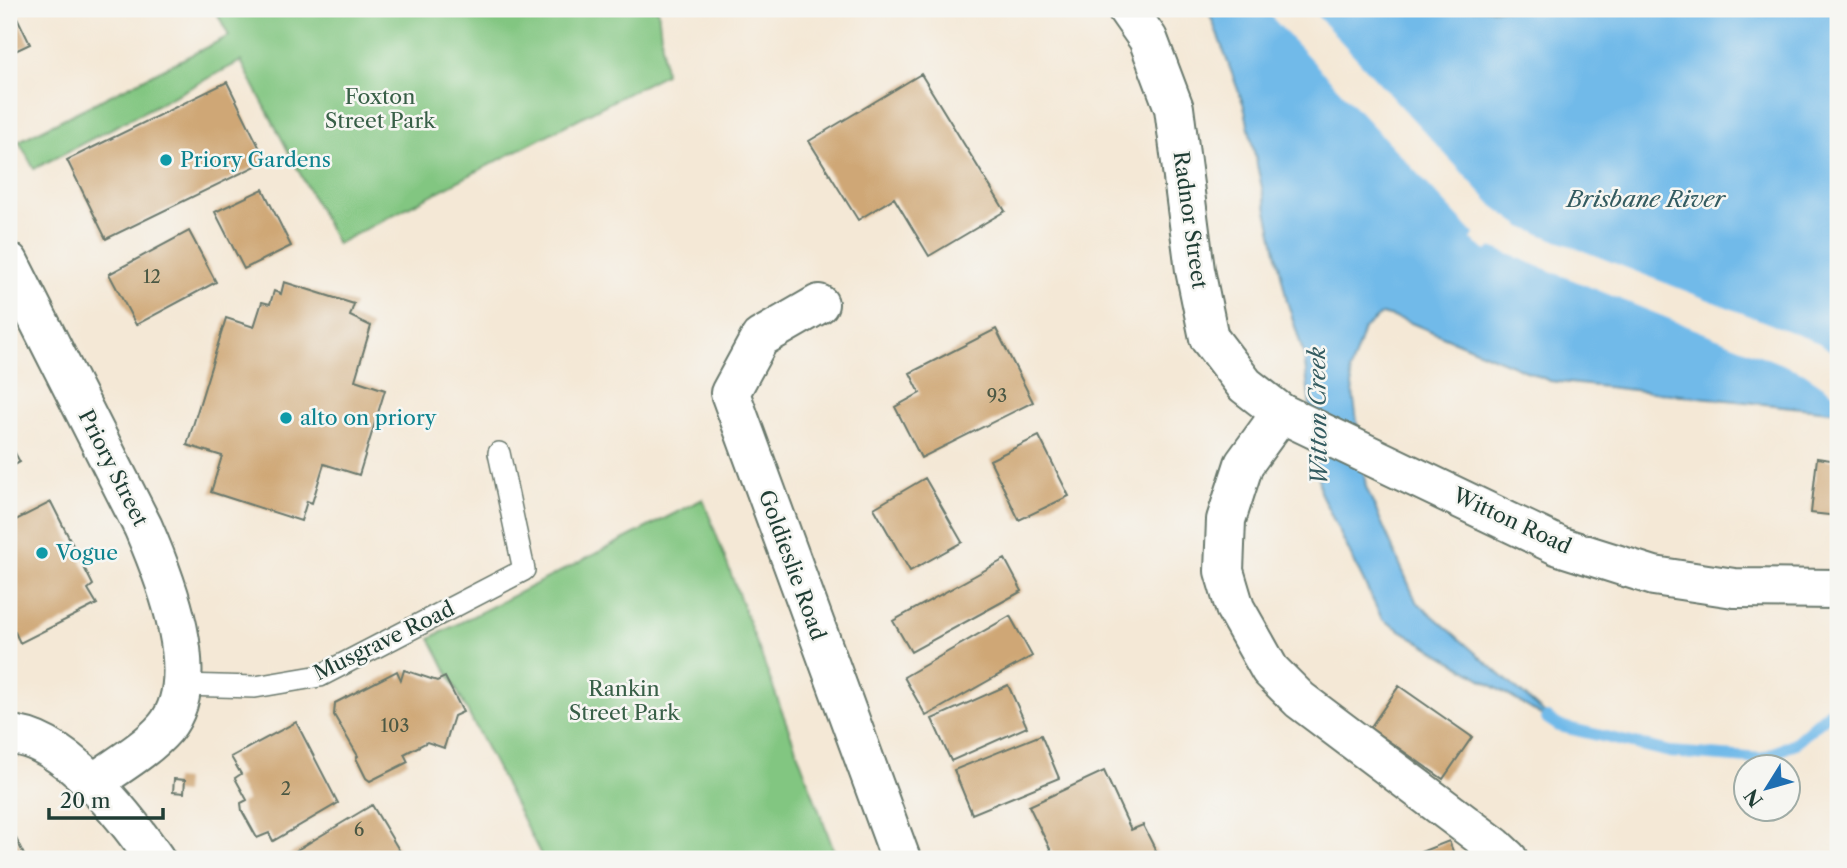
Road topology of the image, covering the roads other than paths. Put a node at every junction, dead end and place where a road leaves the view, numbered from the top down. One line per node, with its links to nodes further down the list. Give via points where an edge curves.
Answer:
1 (1127, 9): 4 (street, Radnor Street, via 1148,39 1174,108 1195,270 1209,338 1245,385)
2 (9, 262): 7 (street, Priory Street, via 158,561 177,625)
3 (819, 304): 11 (street, Goldieslie Road, via 760,338 730,393)
4 (1282, 413): 6 (street, Witton Road, via 1559,547 1654,576 1734,588); 12 (street, via 1244,464 1226,520 1224,570 1235,608 1270,670 1300,700)
5 (499, 453): 7 (lane, Musgrave Road, via 524,570 320,676 255,687)
6 (1838, 589)
7 (182, 685): 9 (street, via 173,716 163,730)
8 (9, 735): 9 (street, via 32,738)
9 (92, 784): 10 (street)
10 (155, 859)
11 (901, 859)
12 (1508, 859)

